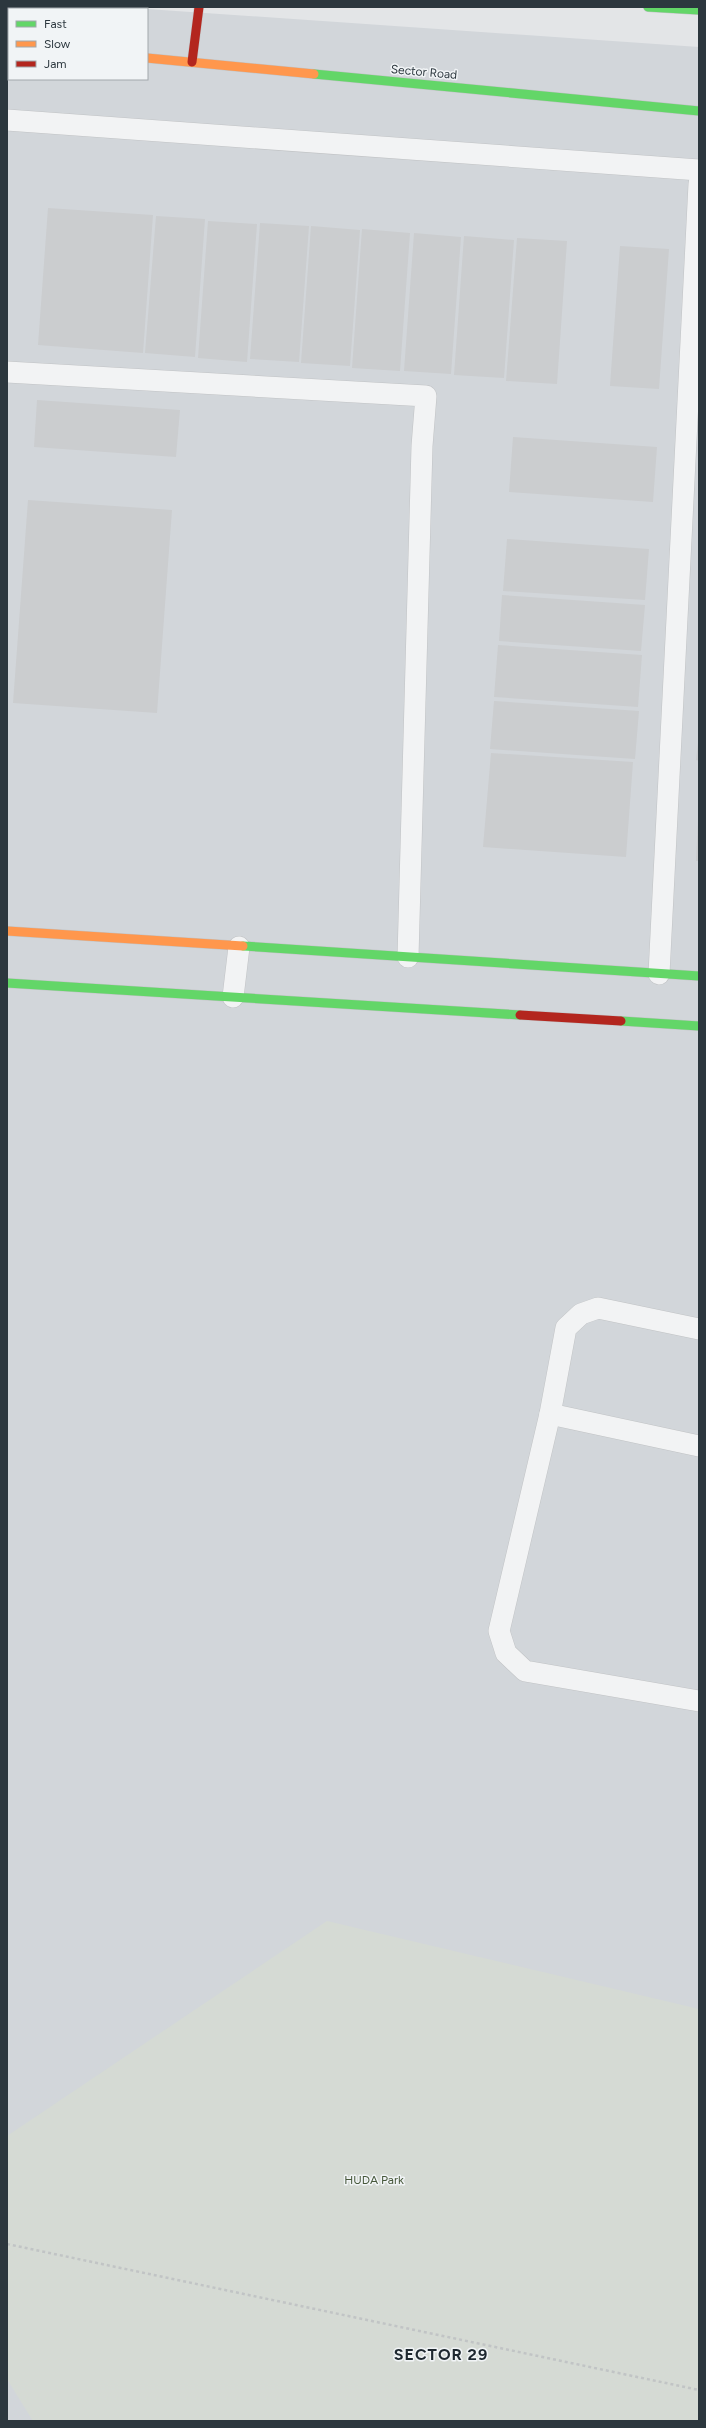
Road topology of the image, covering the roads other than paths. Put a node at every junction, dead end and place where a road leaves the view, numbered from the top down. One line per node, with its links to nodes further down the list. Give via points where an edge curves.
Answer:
1 (199, 7): 5 (street)
2 (648, 7): 3 (street)
3 (699, 10)
4 (148, 58): 5 (street, Sector Road)
5 (192, 62): 6 (street, Sector Road)
6 (699, 111)
7 (7, 120): 8 (lane)
8 (699, 170)
9 (699, 184): 14 (lane)
10 (7, 372): 13 (lane, via 426,396 422,446)
11 (7, 931): 12 (street)
12 (239, 947): 13 (street); 17 (lane)
13 (408, 957): 14 (street)
14 (659, 974): 15 (street)
15 (699, 976)
16 (7, 983): 17 (street)
17 (233, 997): 18 (street)
18 (699, 1026)
19 (699, 1329): 20 (lane, via 598,1308 581,1314 566,1328)
20 (550, 1414): 21 (lane); 22 (lane, via 499,1631 506,1654 525,1671)
21 (699, 1446)
22 (699, 1701)

